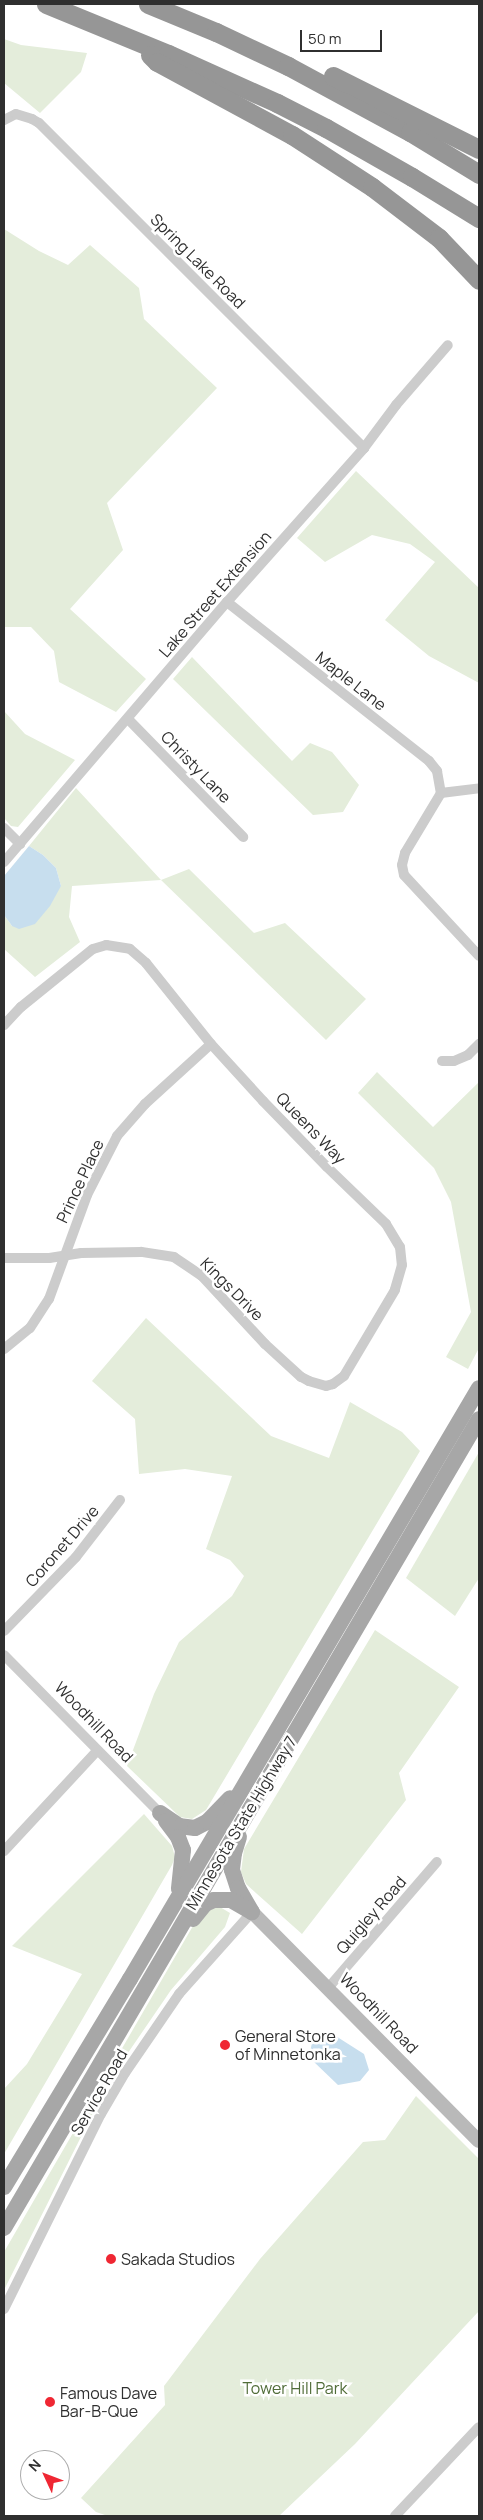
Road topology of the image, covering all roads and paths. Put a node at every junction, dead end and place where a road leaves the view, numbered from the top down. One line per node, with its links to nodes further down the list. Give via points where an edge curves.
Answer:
1 (46, 4): 4 (highway)
2 (148, 4): 3 (highway)
3 (222, 35): 6 (highway, via 292,58); 7 (highway, via 348,98)
4 (132, 39): 8 (highway, via 326,128); 9 (highway, via 157,62 292,135 372,187 439,238)
5 (4, 120): 11 (street, Spring Lake Road, via 16,114 39,123)
6 (479, 149)
7 (479, 174)
8 (479, 218)
9 (479, 280)
10 (448, 346): 11 (street, Lake Street Extension, via 396,405)
11 (364, 448): 12 (street, Lake Street Extension)
12 (227, 602): 13 (street, Lake Street Extension); 15 (street, Maple Lane, via 429,762 438,771)
13 (128, 719): 17 (street, Christy Lane); 18 (street, Lake Street Extension)
14 (479, 788): 15 (street)
15 (441, 793): 20 (street, via 405,853 404,876)
16 (4, 828): 18 (street)
17 (243, 837)
18 (20, 844): 19 (street, Lake Street Extension)
19 (4, 862)
20 (479, 956)
21 (4, 1026): 22 (street, Queens Way, via 21,1006 82,956 106,945 130,949 139,955)
22 (211, 1044): 25 (street, Prince Place, via 145,1104 117,1136 98,1171); 28 (street, Queens Way, via 327,1167 386,1224 400,1247 401,1274 395,1290 344,1376)
23 (479, 1044): 24 (street, via 468,1055)
24 (442, 1061)
25 (63, 1256): 26 (street, Kings Drive); 27 (street, Prince Place, via 48,1299 38,1316 30,1328); 28 (street, Kings Drive, via 141,1252 174,1257 202,1276 265,1344 301,1377 318,1384)
26 (4, 1258)
27 (4, 1349)
28 (333, 1384)
29 (479, 1388): 35 (main road, Minnesota State Highway 7)
30 (479, 1419): 36 (main road, Minnesota State Highway 7)
31 (120, 1500): 32 (street, Coronet Drive, via 76,1557)
32 (4, 1631)
33 (4, 1655): 34 (street, Woodhill Road)
34 (97, 1751): 37 (street, Woodhill Road); 38 (street)
35 (238, 1797): 37 (main road, via 232,1796 207,1822 195,1828 179,1826); 40 (main road, Minnesota State Highway 7)
36 (248, 1811): 41 (main road, via 234,1853 232,1870); 42 (main road, Minnesota State Highway 7)
37 (160, 1813): 40 (main road, via 178,1837 182,1850)
38 (4, 1851)
39 (437, 1862): 43 (street, Quigley Road)
40 (178, 1895): 45 (main road, Minnesota State Highway 7)
41 (252, 1912): 42 (main road, via 230,1900 214,1900 205,1904); 43 (street, Woodhill Road); 47 (street, Service Road, via 179,1994 125,2073 101,2114)
42 (166, 1951): 46 (main road, Minnesota State Highway 7)
43 (329, 1987): 44 (street, Woodhill Road)
44 (479, 2141)
45 (4, 2186)
46 (4, 2228)
47 (4, 2308)
48 (479, 2426): 49 (street)
49 (395, 2516)

